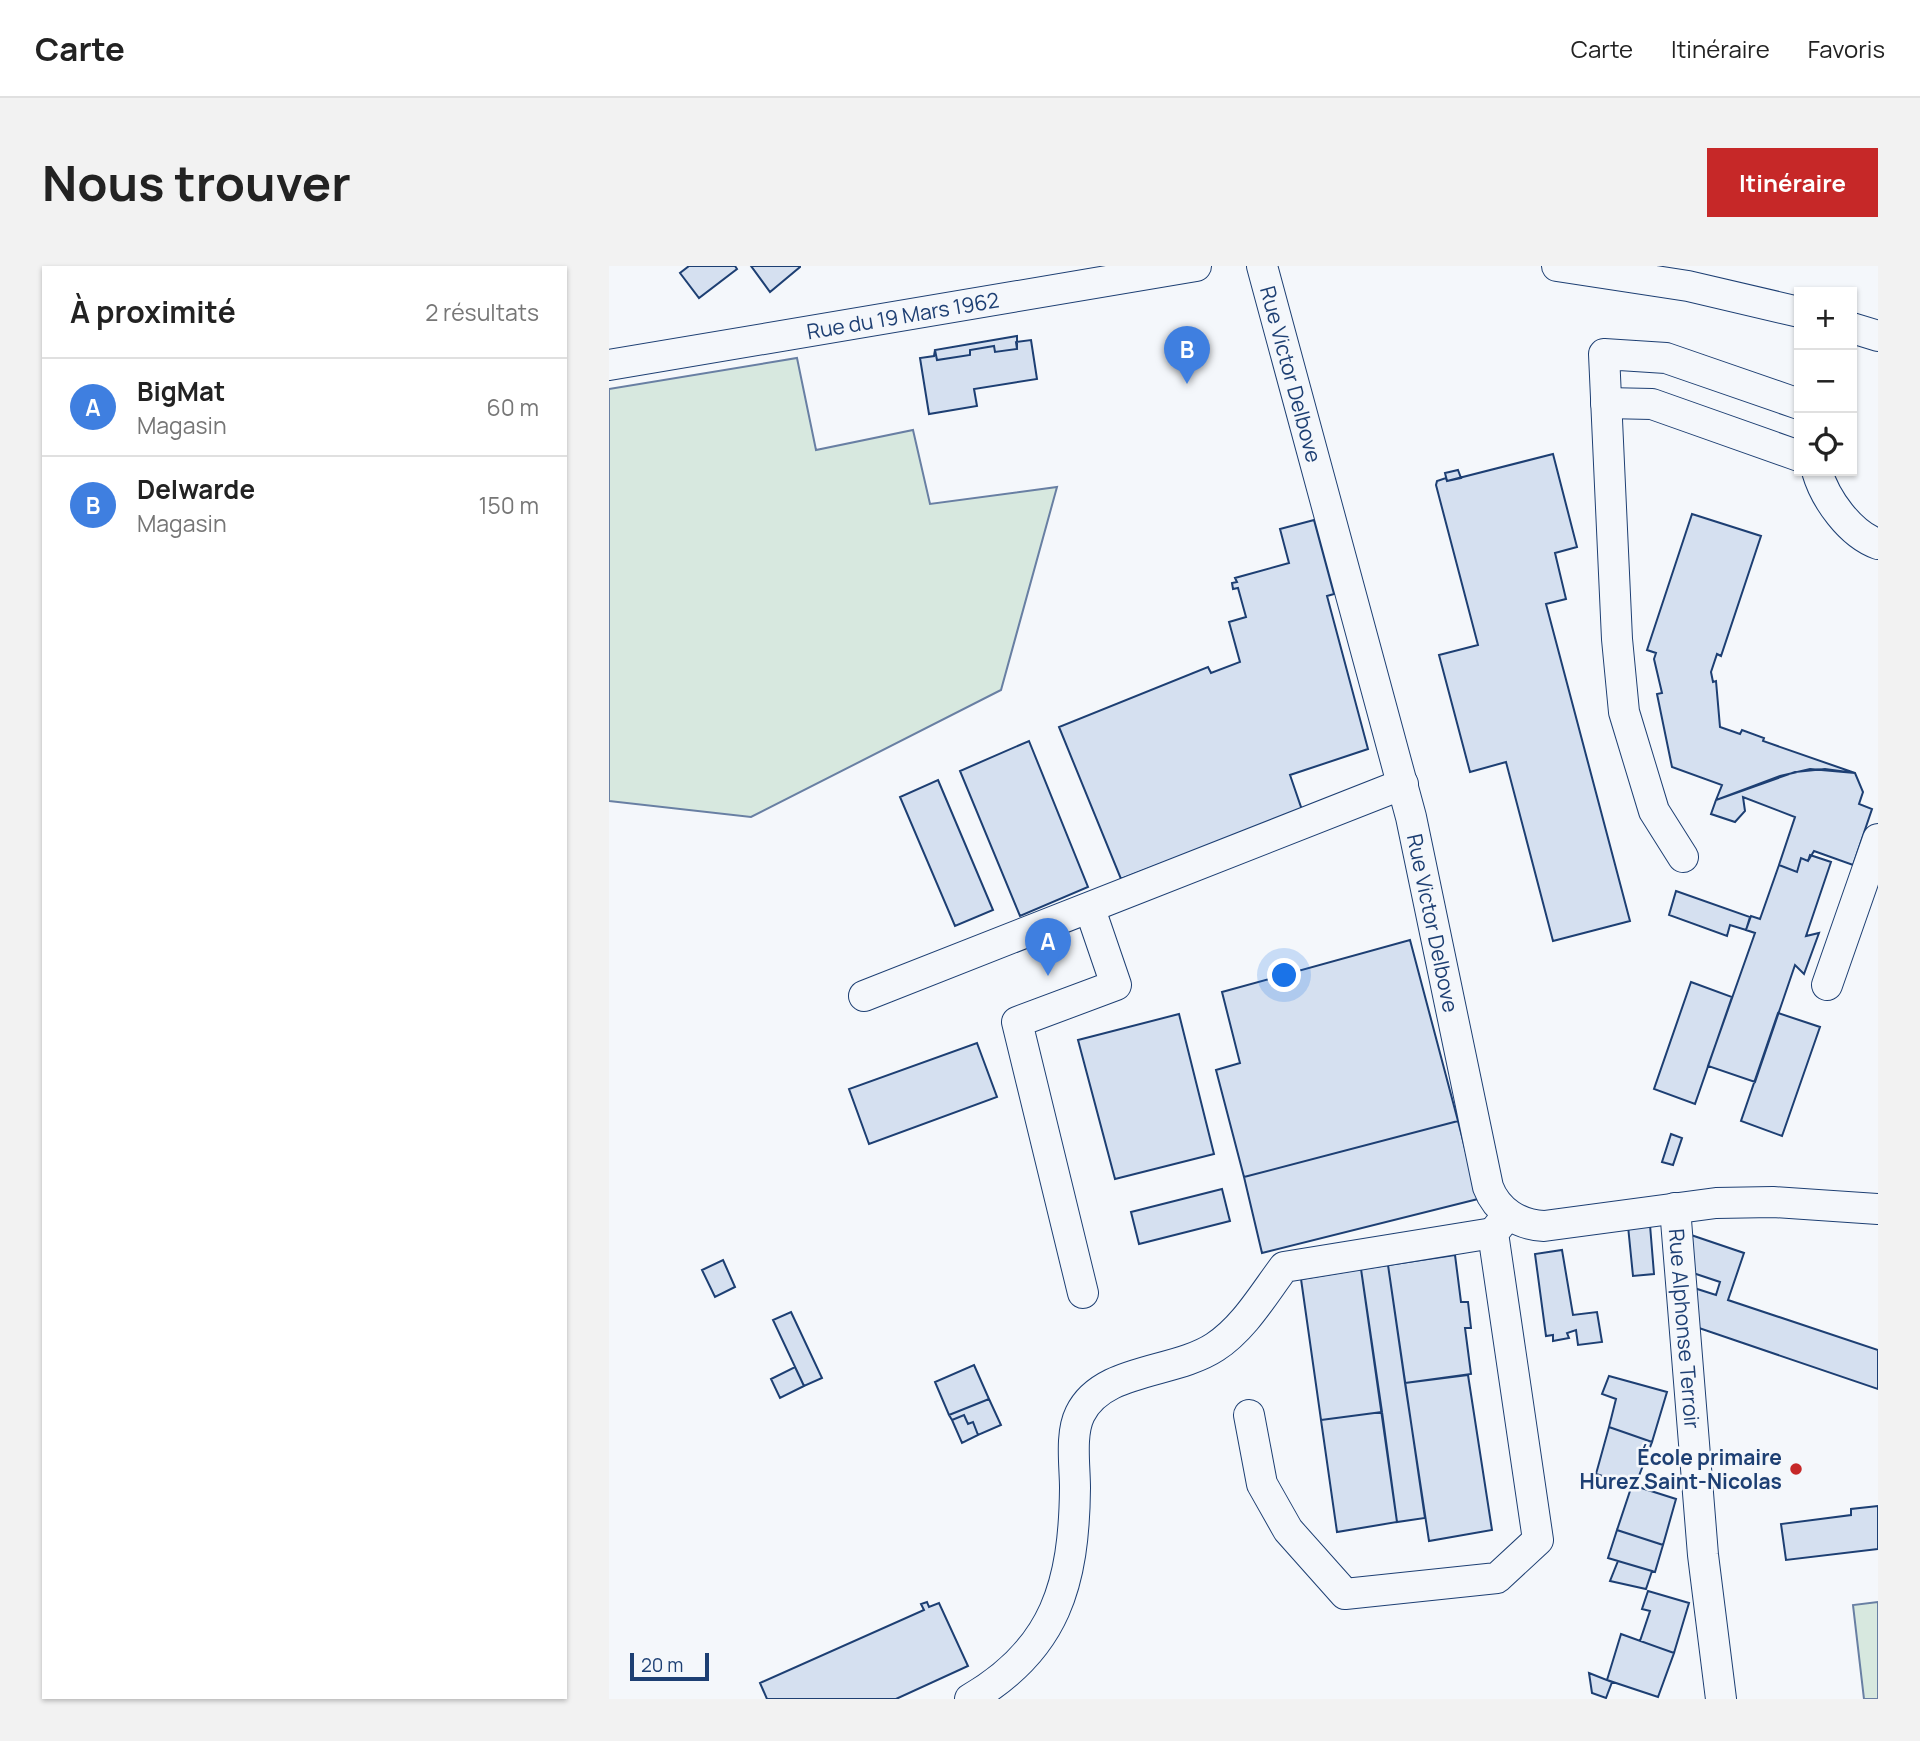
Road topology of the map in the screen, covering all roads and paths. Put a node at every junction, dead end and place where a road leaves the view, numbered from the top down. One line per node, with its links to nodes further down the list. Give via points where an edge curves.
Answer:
1 (1196, 266): 7 (street, Rue du 19 Mars 1962)
2 (1262, 266): 13 (street, Rue Victor Delbove)
3 (1557, 266): 4 (street, via 1688,286)
4 (1794, 311)
5 (1857, 330): 6 (street)
6 (1878, 336)
7 (609, 365)
8 (1794, 402): 9 (street, via 1666,358 1604,354)
9 (1607, 403): 10 (street, via 1652,404); 15 (street, via 1624,712 1654,810)
10 (1794, 454)
11 (1820, 476): 12 (street, via 1843,518 1865,539)
12 (1878, 544)
13 (1403, 784): 16 (street); 21 (street, Rue Victor Delbove, via 1488,1187)
14 (1878, 839): 17 (street)
15 (1683, 857)
16 (1090, 909): 18 (street); 22 (street, via 1116,985 1017,1022)
17 (1827, 985)
18 (864, 996)
19 (1675, 1208): 20 (street, via 1773,1202); 21 (street, via 1544,1226); 25 (street, Rue Alphonse Terroir, via 1703,1555)
20 (1878, 1209)
21 (1501, 1223): 23 (street, via 1538,1540 1497,1578 1345,1594 1288,1530 1262,1484); 24 (street, via 1283,1267 1241,1325 1217,1346 1189,1362 1114,1382 1094,1394 1076,1425 1073,1541 1049,1622 1022,1662)
22 (1083, 1293)
23 (1249, 1415)
24 (970, 1699)
25 (1721, 1699)

